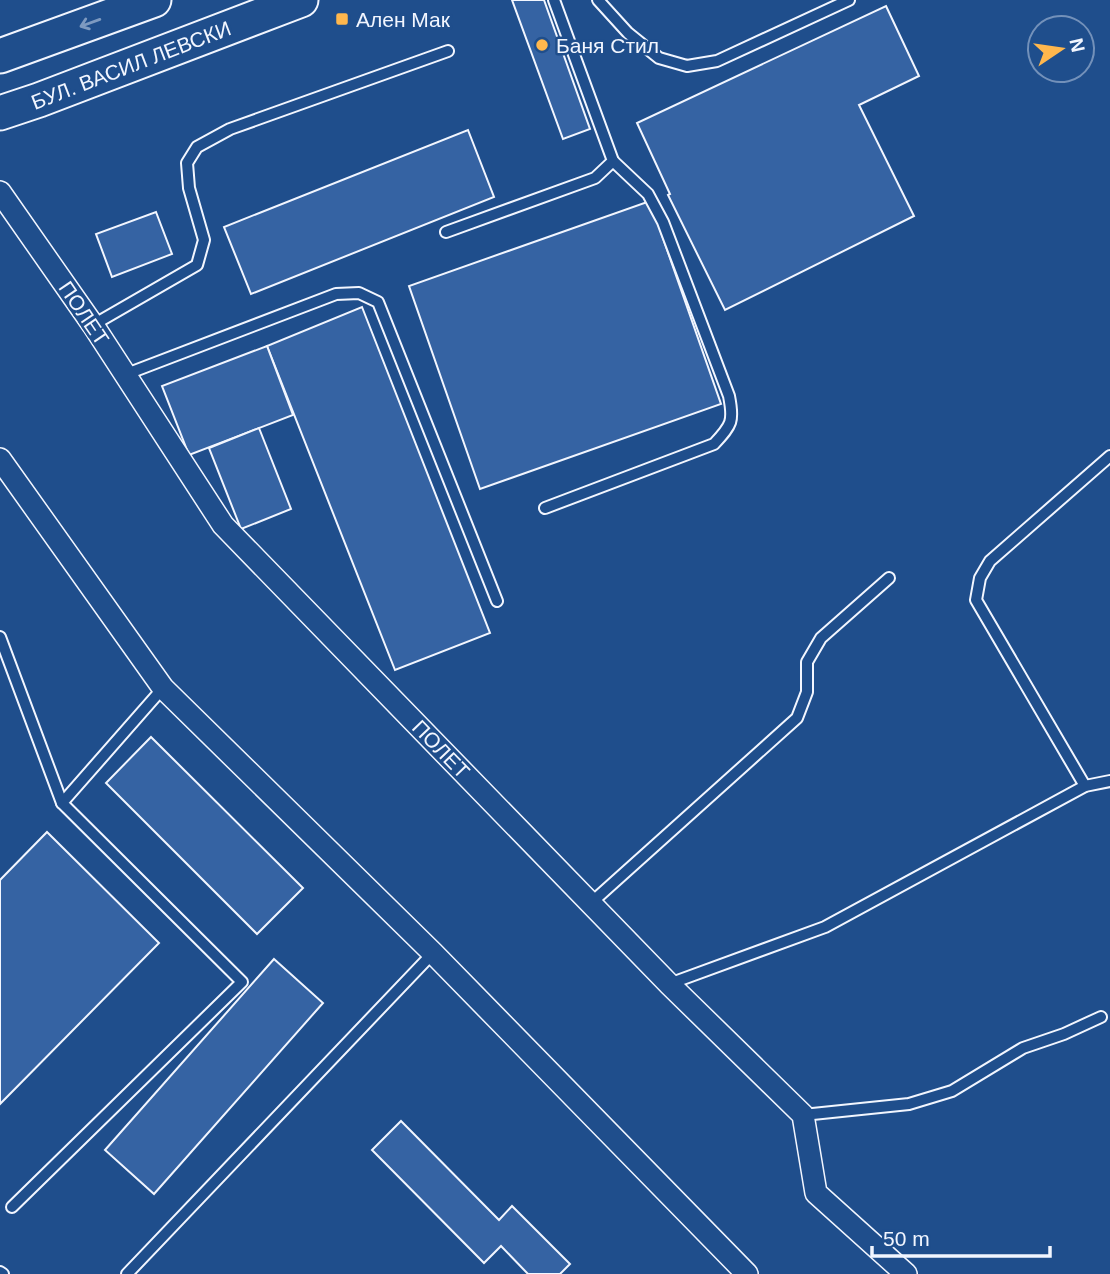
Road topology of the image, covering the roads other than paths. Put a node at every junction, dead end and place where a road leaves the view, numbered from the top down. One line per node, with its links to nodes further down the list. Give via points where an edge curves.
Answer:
1 (155, 0): 7 (main road, one-way to 7)
2 (301, 0): 8 (main road, БУЛ. ВАСИЛ ЛЕВСКИ)
3 (554, 0): 9 (lane)
4 (598, 0): 5 (lane, via 659,58 687,66 717,61)
5 (849, 0)
6 (448, 51): 12 (lane, via 230,129 197,147 187,163 204,240 197,265)
7 (0, 56)
8 (0, 113)
9 (613, 161): 11 (lane, via 594,178); 16 (lane, via 648,194 663,222 733,416 729,429 714,444)
10 (0, 192): 12 (street, ПОЛЕТ)
11 (446, 232)
12 (93, 325): 13 (street, ПОЛЕТ)
13 (124, 375): 18 (lane, via 336,294 359,293 378,302); 24 (street, ПОЛЕТ, via 223,526)
14 (1110, 456): 22 (lane, via 990,561 980,578 976,600)
15 (0, 459): 20 (street)
16 (545, 508)
17 (889, 578): 24 (lane, via 821,638 807,662 807,692 797,718)
18 (497, 601)
19 (0, 638): 23 (lane)
20 (163, 688): 23 (lane); 25 (street)
21 (1110, 781): 22 (lane)
22 (1085, 786): 26 (lane, via 825,927)
23 (62, 803): 29 (lane, via 242,982)
24 (591, 903): 26 (street, ПОЛЕТ)
25 (433, 953): 30 (lane); 31 (street)
26 (669, 984): 28 (street, ПОЛЕТ)
27 (1101, 1017): 28 (lane, via 1023,1048 952,1091 909,1104)
28 (803, 1115): 32 (street, via 816,1193)
29 (12, 1207)
30 (127, 1274)
31 (747, 1274)
32 (906, 1274)

